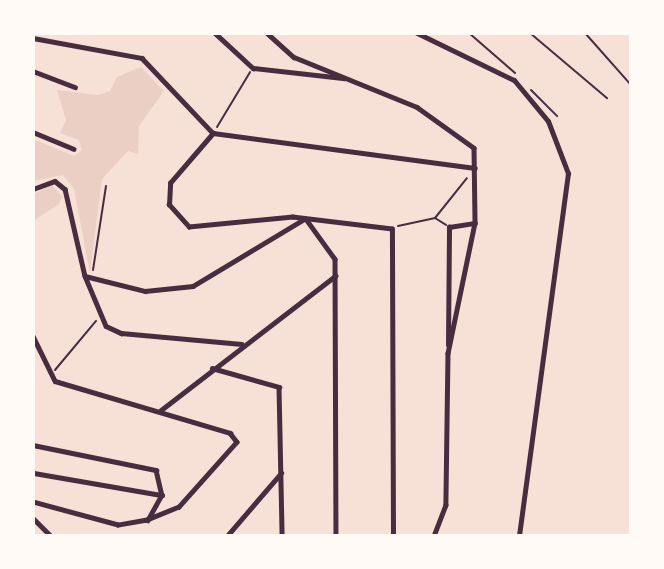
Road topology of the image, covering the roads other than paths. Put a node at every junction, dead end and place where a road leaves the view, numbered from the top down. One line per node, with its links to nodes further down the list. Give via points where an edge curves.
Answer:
1 (215, 33): 6 (street, via 253,68)
2 (267, 33): 6 (street, via 294,57)
3 (417, 33): 35 (street, via 514,80 548,121 568,173)
4 (33, 38): 9 (street, via 142,58)
5 (33, 71): 7 (street)
6 (348, 79): 11 (street, via 417,107 468,140)
7 (75, 87)
8 (33, 132): 10 (street)
9 (213, 133): 11 (street); 13 (street, via 170,183 169,205 183,224)
10 (74, 149)
11 (475, 168): 14 (street)
12 (33, 189): 15 (street, via 50,181 63,185)
13 (305, 218): 15 (street, via 192,286 145,291); 16 (street, via 331,246); 33 (street, via 390,227)
14 (475, 223): 19 (street); 19 (street, via 449,227)
15 (85, 276): 18 (street, via 99,318 121,333)
16 (335, 276): 18 (street); 32 (street)
17 (33, 336): 21 (street, via 50,377)
18 (241, 344): 20 (street)
19 (448, 353): 34 (street, via 446,505)
20 (211, 368): 21 (street); 23 (street, via 275,382)
21 (160, 411): 28 (street, via 230,433 237,442 179,507)
22 (33, 445): 25 (street, via 149,467 160,477)
23 (282, 472): 30 (street); 31 (street)
24 (34, 473): 25 (street)
25 (162, 495): 28 (street)
26 (33, 502): 28 (street, via 118,525)
27 (33, 518): 29 (street)
28 (148, 520)
29 (51, 536)
30 (227, 536)
31 (282, 536)
32 (336, 536)
33 (393, 536)
34 (434, 536)
35 (519, 536)

